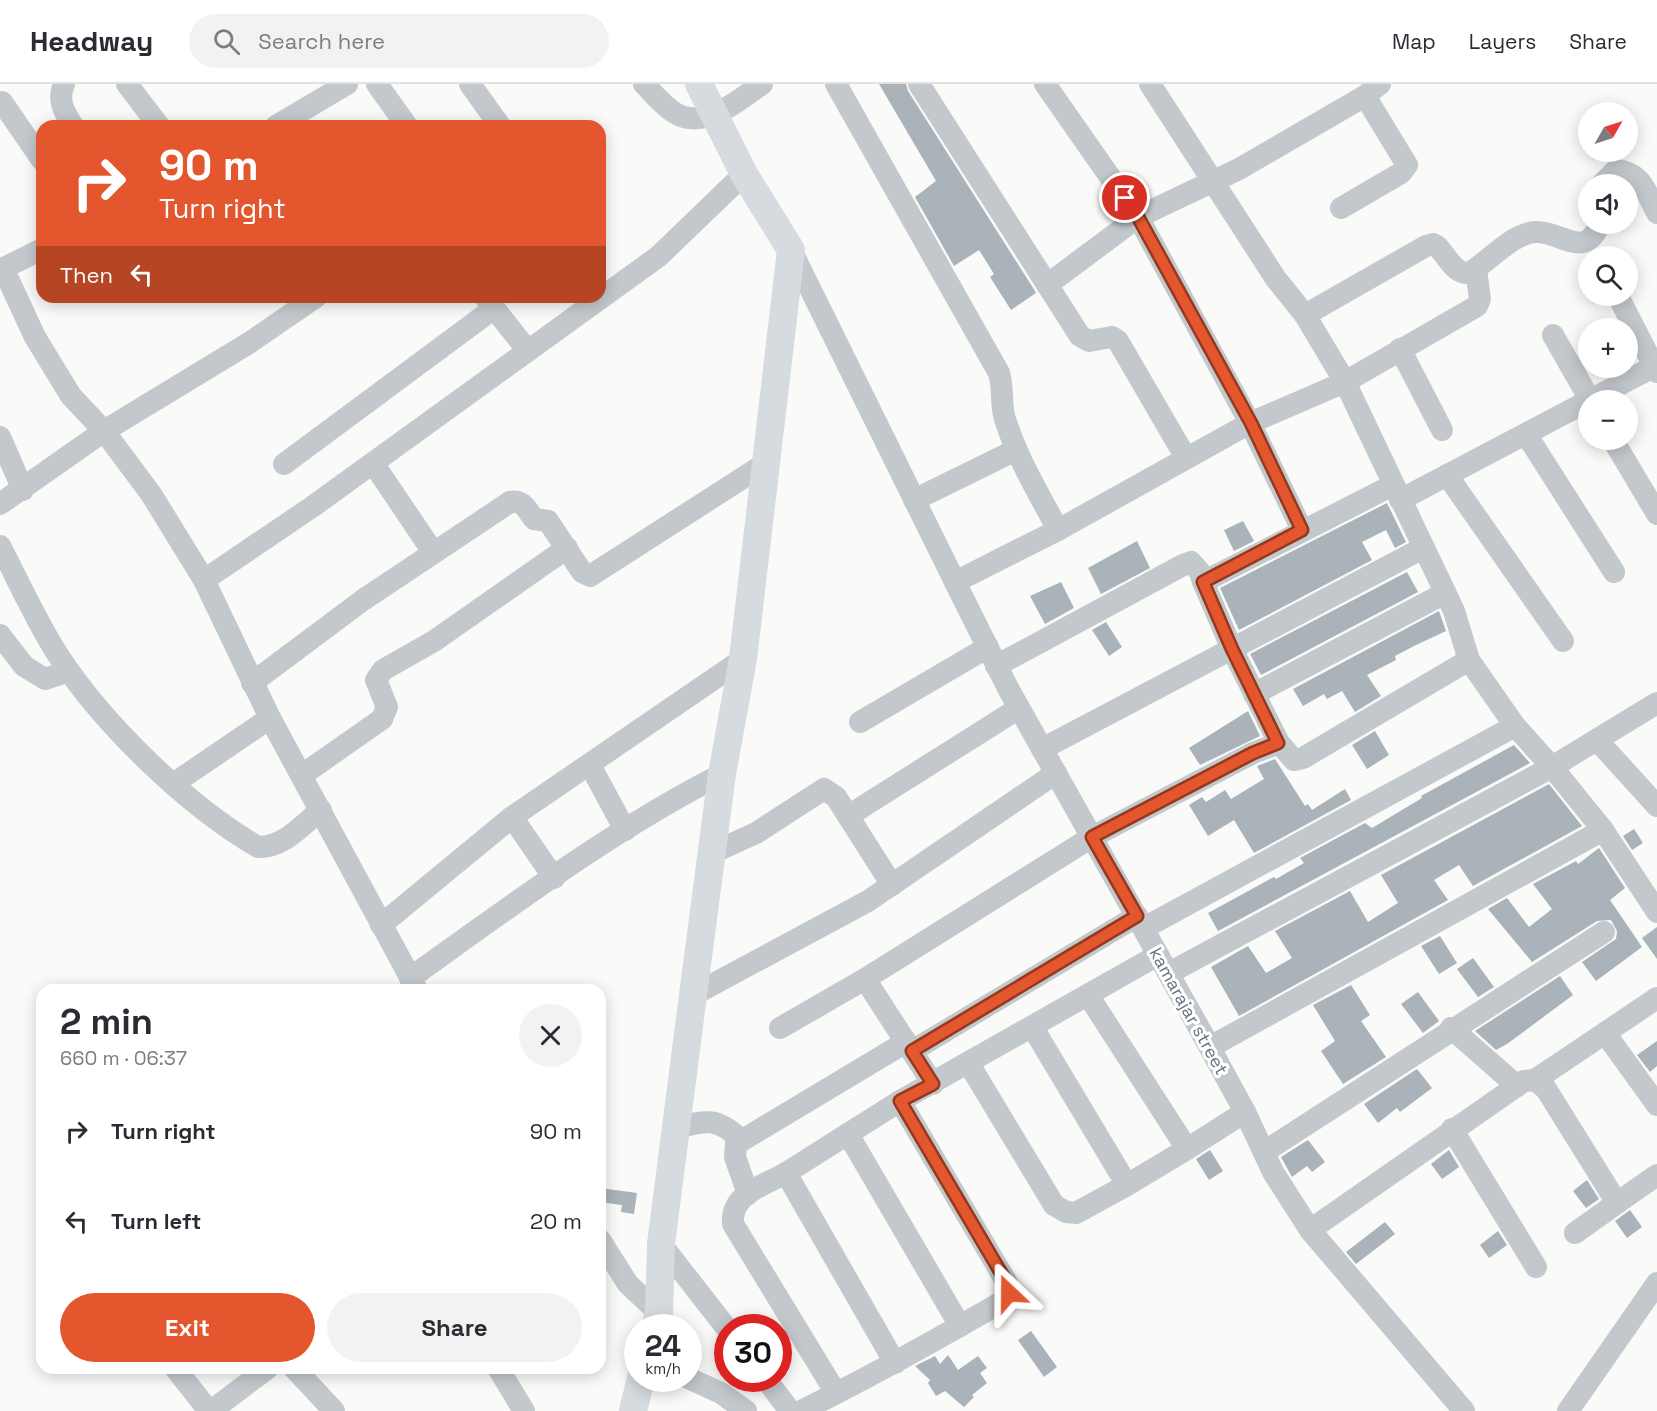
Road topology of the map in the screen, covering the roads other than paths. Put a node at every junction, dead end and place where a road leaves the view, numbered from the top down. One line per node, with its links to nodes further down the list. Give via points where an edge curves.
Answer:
1 (64, 84): 16 (street, via 59,95)
2 (127, 84): 17 (street)
3 (347, 84): 18 (street)
4 (377, 84): 19 (street)
5 (470, 84): 20 (street)
6 (644, 84): 15 (street, via 675,113 692,119)
7 (699, 84): 15 (main road)
8 (762, 84): 15 (street)
9 (836, 84): 53 (street, via 999,373 1004,388 1002,411)
10 (919, 84): 35 (street)
11 (1046, 84): 29 (street)
12 (1150, 84): 26 (street)
13 (1372, 90): 26 (street); 27 (street, via 1407,165 1401,173)
14 (2, 102): 21 (street)
15 (714, 115): 22 (main road)
16 (70, 120)
17 (154, 120)
18 (286, 120)
19 (403, 120)
20 (496, 120)
21 (36, 151)
22 (744, 174): 31 (main road); 36 (street, via 659,256)
23 (1612, 174): 24 (street, via 1616,170)
24 (1633, 174)
25 (1638, 178): 28 (street)
26 (1214, 181): 29 (street); 41 (street, via 1276,279)
27 (1341, 208)
28 (1657, 213)
29 (1138, 217): 35 (street); 48 (street)
30 (1595, 240): 34 (street, via 1570,242 1539,232 1526,234)
31 (791, 250): 57 (main road); 62 (street, kamarajar street)
32 (36, 252): 33 (street)
33 (2, 269): 50 (street, via 35,338 71,396)
34 (1476, 269): 41 (street, via 1462,273 1433,244); 43 (street, via 1480,299 1477,306)
35 (1047, 285): 55 (street, via 1084,339 1118,341)
36 (606, 294)
37 (307, 303): 50 (street)
38 (489, 303): 44 (street); 58 (street)
39 (594, 303): 44 (street)
40 (1622, 306): 45 (street)
41 (1305, 315): 46 (street)
42 (1552, 335): 45 (street, via 1590,400)
43 (1400, 349): 46 (street); 49 (street)
44 (528, 351): 56 (street)
45 (1656, 368)
46 (1345, 382): 48 (street); 61 (street)
47 (1578, 407): 51 (street)
48 (1251, 423): 55 (street); 66 (street)
49 (1442, 430)
50 (104, 432): 60 (street); 72 (street, via 151,494)
51 (1526, 434): 59 (street); 71 (street)
52 (0, 437): 60 (street)
53 (1016, 450): 62 (street); 65 (street)
54 (1619, 450): 64 (street)
55 (1186, 458): 65 (street)
56 (373, 463): 70 (street); 72 (street)
57 (766, 463): 68 (street, via 590,576 582,572); 80 (main road)
58 (284, 464)
59 (1447, 476): 61 (street); 77 (street)
60 (23, 490): 63 (street)
61 (1397, 493): 66 (street); 69 (street)
62 (914, 500): 73 (street, kamarajar street)
63 (0, 504)
64 (1657, 514)
65 (1058, 530): 73 (street)
66 (1302, 530): 74 (street)
67 (0, 546): 82 (street)
68 (567, 548): 70 (street, via 548,521 534,519 517,500); 97 (street, via 434,641 383,670 376,680 387,707 382,719)
69 (1424, 548): 75 (street); 78 (street)
70 (433, 552): 83 (street)
71 (1614, 572)
72 (204, 580): 83 (street)
73 (955, 582): 79 (street, kamarajar street)
74 (1203, 582): 78 (street); 79 (street, via 1191,562)
75 (1445, 593): 81 (street); 84 (street)
76 (0, 635): 82 (street, via 35,675 45,680)
77 (1563, 641)
78 (1232, 649): 84 (street); 92 (street)
79 (992, 657): 86 (street, kamarajar street); 88 (street)
80 (743, 659): 93 (street); 96 (main road)
81 (1469, 660): 89 (street); 91 (street, via 1303,758 1294,760)
82 (69, 671): 98 (street, via 99,709)
83 (252, 683): 87 (street)
84 (1254, 694): 91 (street)
85 (1657, 703): 90 (street)
86 (1019, 708): 92 (street, kamarajar street); 101 (street)
87 (270, 718): 97 (street); 98 (street)
88 (860, 722)
89 (1515, 726): 94 (street); 110 (street)
90 (1597, 740): 94 (street); 99 (street)
91 (1278, 743): 105 (street)
92 (1042, 749): 95 (street, kamarajar street)
93 (590, 765): 102 (street); 103 (street)
94 (1552, 767): 104 (street); 113 (street)
95 (1056, 773): 105 (street, kamarajar street); 108 (street)
96 (722, 774): 103 (street); 106 (main road)
97 (302, 775): 100 (street)
98 (172, 784): 100 (street, via 258,847 280,843)
99 (1657, 806)
100 (321, 810): 111 (street)
101 (848, 816): 106 (street, via 832,792 824,789 756,833); 108 (street)
102 (512, 817): 107 (street); 111 (street)
103 (625, 830): 107 (street)
104 (1603, 830): 109 (street); 124 (street)
105 (1092, 837): 110 (street, kamarajar street); 114 (street)
106 (712, 853): 116 (main road)
107 (554, 878): 115 (street)
108 (892, 885): 116 (street)
109 (1657, 912)
110 (1140, 922): 113 (street, kamarajar street); 123 (street)
111 (381, 924): 115 (street)
112 (1604, 932): 121 (street)
113 (1164, 964): 117 (street); 124 (street, kamarajar street)
114 (865, 980): 119 (street); 123 (street)
115 (414, 984)
116 (693, 995): 131 (main road)
117 (1088, 995): 120 (street); 135 (street)
118 (1657, 998): 122 (street)
119 (780, 1028)
120 (1033, 1028): 125 (street); 139 (street)
121 (1451, 1028): 126 (street); 136 (street)
122 (1605, 1033): 126 (street); 129 (street)
123 (909, 1047): 127 (street); 134 (street)
124 (1209, 1047): 130 (street, kamarajar street)
125 (969, 1064): 127 (street); 139 (street, via 1054,1205 1076,1213)
126 (1526, 1083): 132 (street); 141 (street, via 1546,1089)
127 (933, 1084): 128 (street)
128 (900, 1101): 133 (street); 152 (street, via 1007,1283 1009,1293 1005,1300)
129 (1657, 1105)
130 (1245, 1112): 135 (street); 136 (street, kamarajar street)
131 (676, 1128): 134 (street, via 704,1121 725,1124); 144 (main road)
132 (1452, 1129): 142 (street); 146 (street)
133 (848, 1134): 137 (street); 152 (street)
134 (741, 1140): 140 (street, via 736,1144 735,1157)
135 (1187, 1149): 139 (street)
136 (1264, 1152): 142 (street, kamarajar street)
137 (786, 1173): 140 (street); 153 (street)
138 (1657, 1175): 141 (street)
139 (1127, 1185)
140 (748, 1194): 161 (street, via 739,1199 732,1211 733,1224)
141 (1617, 1203): 143 (street)
142 (1310, 1230): 169 (street, kamarajar street)
143 (1575, 1233)
144 (661, 1244): 150 (main road); 151 (street)
145 (606, 1249): 149 (street)
146 (1536, 1268)
147 (1657, 1283): 148 (street)
148 (1651, 1308): 170 (street)
149 (652, 1314)
150 (657, 1314)
151 (716, 1314)
152 (960, 1326): 153 (street)
153 (895, 1363): 161 (street)
154 (180, 1374): 162 (street)
155 (260, 1374): 162 (street)
156 (300, 1374): 163 (street)
157 (502, 1374): 164 (street)
158 (702, 1385): 166 (street)
159 (638, 1392): 165 (main road)
160 (776, 1392): 167 (street)
161 (836, 1393): 168 (street)
162 (210, 1411)
163 (334, 1411)
164 (524, 1411)
165 (633, 1411)
166 (746, 1411)
167 (790, 1411)
168 (801, 1411)
169 (1464, 1411)
170 (1568, 1411)

